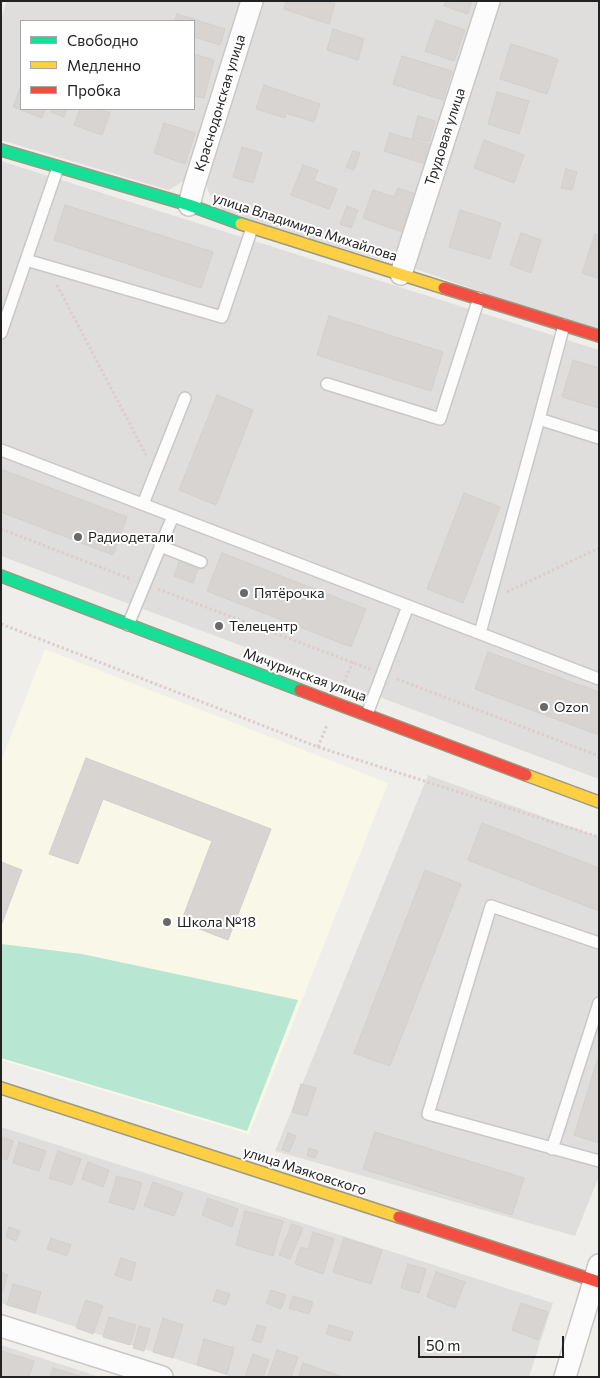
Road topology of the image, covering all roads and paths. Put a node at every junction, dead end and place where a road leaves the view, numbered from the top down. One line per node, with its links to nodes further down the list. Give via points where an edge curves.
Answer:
1 (252, 1): 5 (street, Краснодонская улица)
2 (489, 1): 9 (street, Трудовая улица)
3 (1, 150): 4 (street, улица Владимира Михайлова)
4 (58, 167): 5 (street, улица Владимира Михайлова); 7 (lane)
5 (189, 205): 6 (street, улица Владимира Михайлова)
6 (252, 228): 8 (lane, via 222,318); 9 (street, улица Владимира Михайлова)
7 (26, 260): 8 (lane); 12 (lane)
8 (47, 266): 19 (path)
9 (401, 274): 10 (street, улица Владимира Михайлова)
10 (479, 298): 11 (street, улица Владимира Михайлова); 14 (lane, via 440,420)
11 (564, 325): 13 (street, улица Владимира Михайлова); 16 (lane)
12 (1, 333)
13 (599, 336)
14 (327, 384)
15 (185, 398): 19 (lane)
16 (539, 419): 17 (lane); 28 (lane)
17 (599, 438)
18 (1, 450): 20 (lane)
19 (155, 473): 20 (lane)
20 (143, 504): 21 (lane)
21 (173, 516): 23 (lane); 29 (lane)
22 (1, 529): 27 (path)
23 (160, 546): 25 (lane); 27 (lane)
24 (599, 548): 28 (path)
25 (201, 562)
26 (1, 576): 31 (street, Мичуринская улица)
27 (145, 584): 31 (lane); 33 (path)
28 (489, 600): 32 (lane)
29 (408, 606): 32 (lane); 33 (lane)
30 (1, 624): 38 (path, via 318,747)
31 (128, 625): 35 (street, Мичуринская улица)
32 (480, 633): 34 (lane)
33 (382, 674): 35 (lane); 36 (path)
34 (599, 679)
35 (367, 714): 37 (street, Мичуринская улица)
36 (599, 756)
37 (599, 802)
38 (599, 837)
39 (599, 942): 42 (lane, via 491,906 428,1114)
40 (599, 1003): 42 (lane)
41 (1, 1088): 44 (street, улица Маяковского)
42 (552, 1149): 43 (lane)
43 (599, 1161)
44 (597, 1276): 47 (street)
45 (1, 1326): 46 (street)
46 (162, 1377)
47 (565, 1377)

